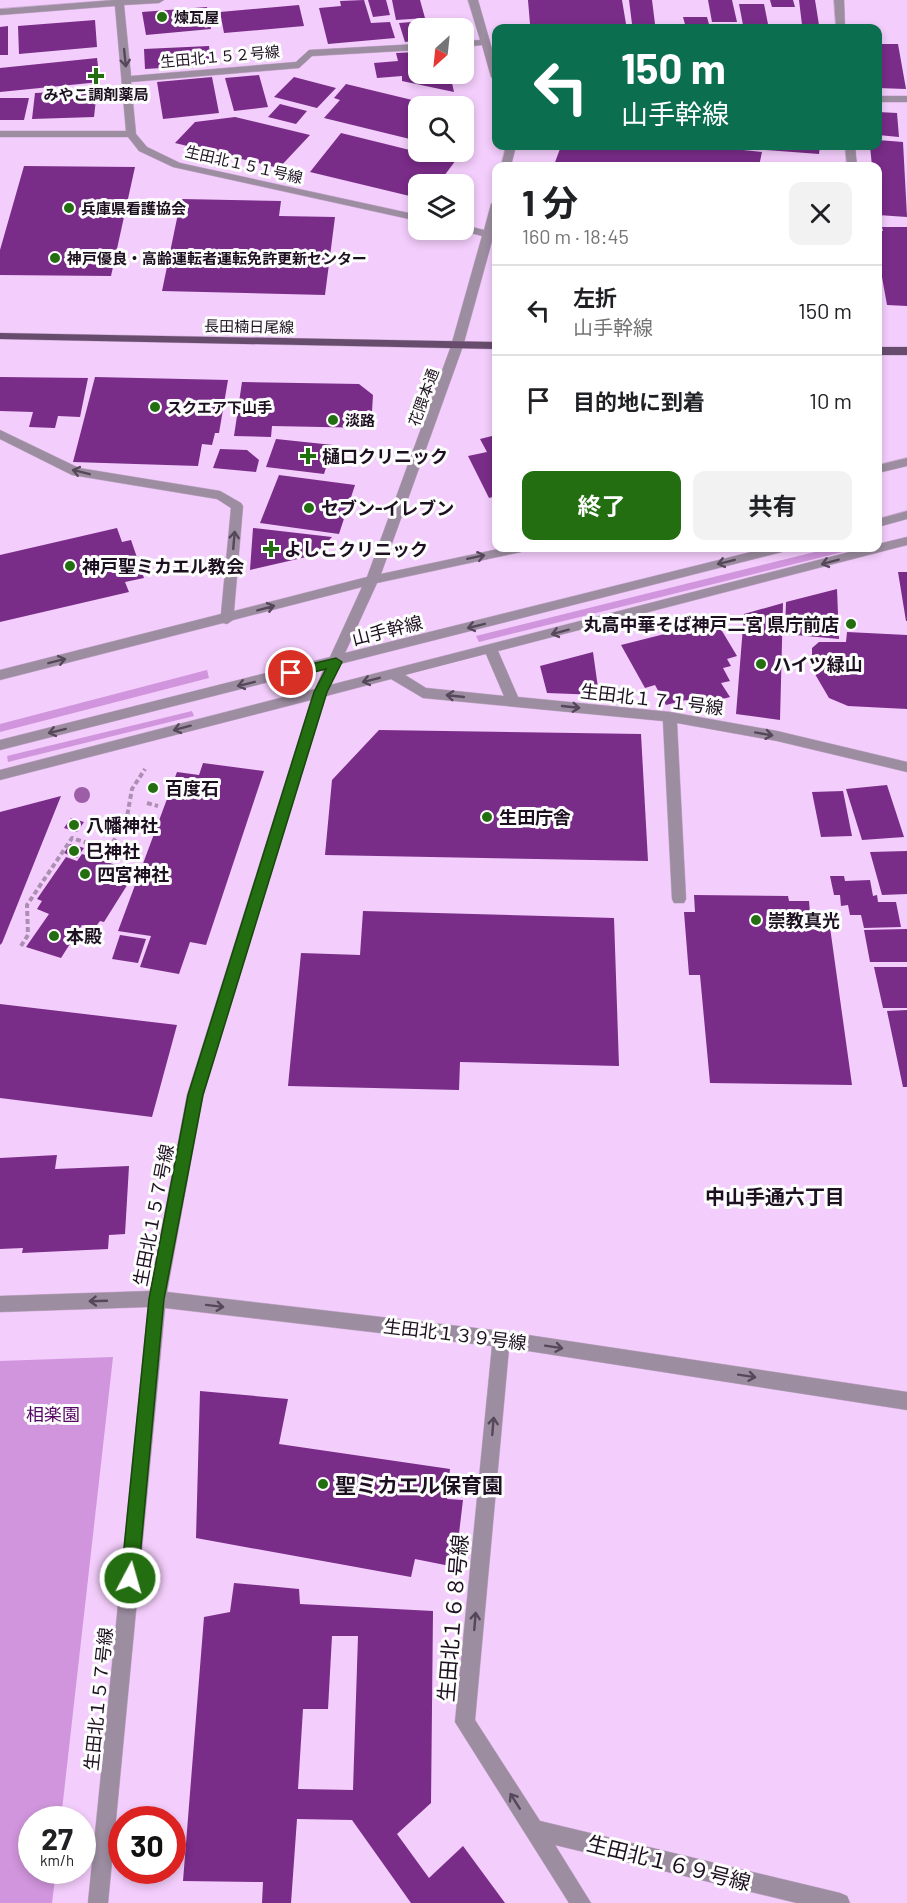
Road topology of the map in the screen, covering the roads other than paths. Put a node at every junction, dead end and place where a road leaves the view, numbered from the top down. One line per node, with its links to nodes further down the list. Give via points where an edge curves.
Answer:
1 (159, 0): 4 (street)
2 (473, 0): 7 (street)
3 (838, 0): 6 (street)
4 (119, 2): 5 (street); 11 (street, one-way to 11)
5 (0, 12)
6 (841, 24)
7 (486, 42): 8 (street); 10 (street)
8 (474, 43)
9 (408, 47): 11 (street, 生田北１５２号線, via 309,53 299,65)
10 (492, 63)
11 (127, 79): 15 (street)
12 (882, 99): 13 (street)
13 (907, 99)
14 (0, 134): 15 (street)
15 (131, 134): 16 (street, 生田北１５１号線, via 142,149 177,165)
16 (408, 216)
17 (492, 221): 19 (street, 花隈本通)
18 (474, 230): 19 (street)
19 (489, 234): 21 (street, 花隈本通)
20 (0, 336): 21 (main road, 長田楠日尾線)
21 (457, 346): 22 (main road, 長田楠日尾線); 35 (street, 花隈本通)
22 (492, 346)
23 (882, 351): 24 (main road)
24 (907, 351)
25 (0, 434): 36 (street, one-way to 25, via 237,506 220,495 76,472)
26 (907, 462): 27 (street)
27 (882, 468)
28 (907, 516): 29 (street)
29 (882, 522)
30 (907, 542): 31 (street, one-way to 31)
31 (882, 548)
32 (502, 552): 35 (street, one-way to 32)
33 (766, 552): 38 (street, 山手幹線, one-way to 38)
34 (868, 552): 37 (street, one-way to 37)
35 (372, 580): 36 (street, one-way to 35); 38 (street, 花隈本通)
36 (226, 619): 40 (street, one-way to 36)
37 (491, 650): 39 (street); 42 (street)
38 (336, 662): 41 (street, 生田北１５７号線); 44 (street, 山手幹線, one-way to 44)
39 (393, 674): 41 (street, one-way to 41); 42 (street, 生田北１７１号線, one-way to 39, via 423,693)
40 (0, 675)
41 (321, 692): 46 (street, one-way to 46); 48 (street, 生田北１５７号線, via 195,1095)
42 (513, 701): 43 (street, 生田北１７１号線, one-way to 43)
43 (670, 717): 45 (street, 生田北１７１号線, one-way to 45, via 777,736); 47 (street)
44 (0, 745)
45 (907, 767)
46 (0, 775)
47 (679, 899)
48 (157, 1299): 49 (street, 生田北１３９号線, one-way to 49); 50 (street, 生田北１３９号線, one-way to 50); 53 (street, 生田北１５７号線)
49 (0, 1304)
50 (501, 1339): 51 (street, 生田北１３９号線, one-way to 51); 52 (street, 生田北１６８号線, one-way to 50, via 465,1722)
51 (907, 1401)
52 (532, 1829): 54 (street, 生田北１６８号線); 55 (street, 生田北１６９号線)
53 (98, 1903)
54 (581, 1903)
55 (840, 1903)

